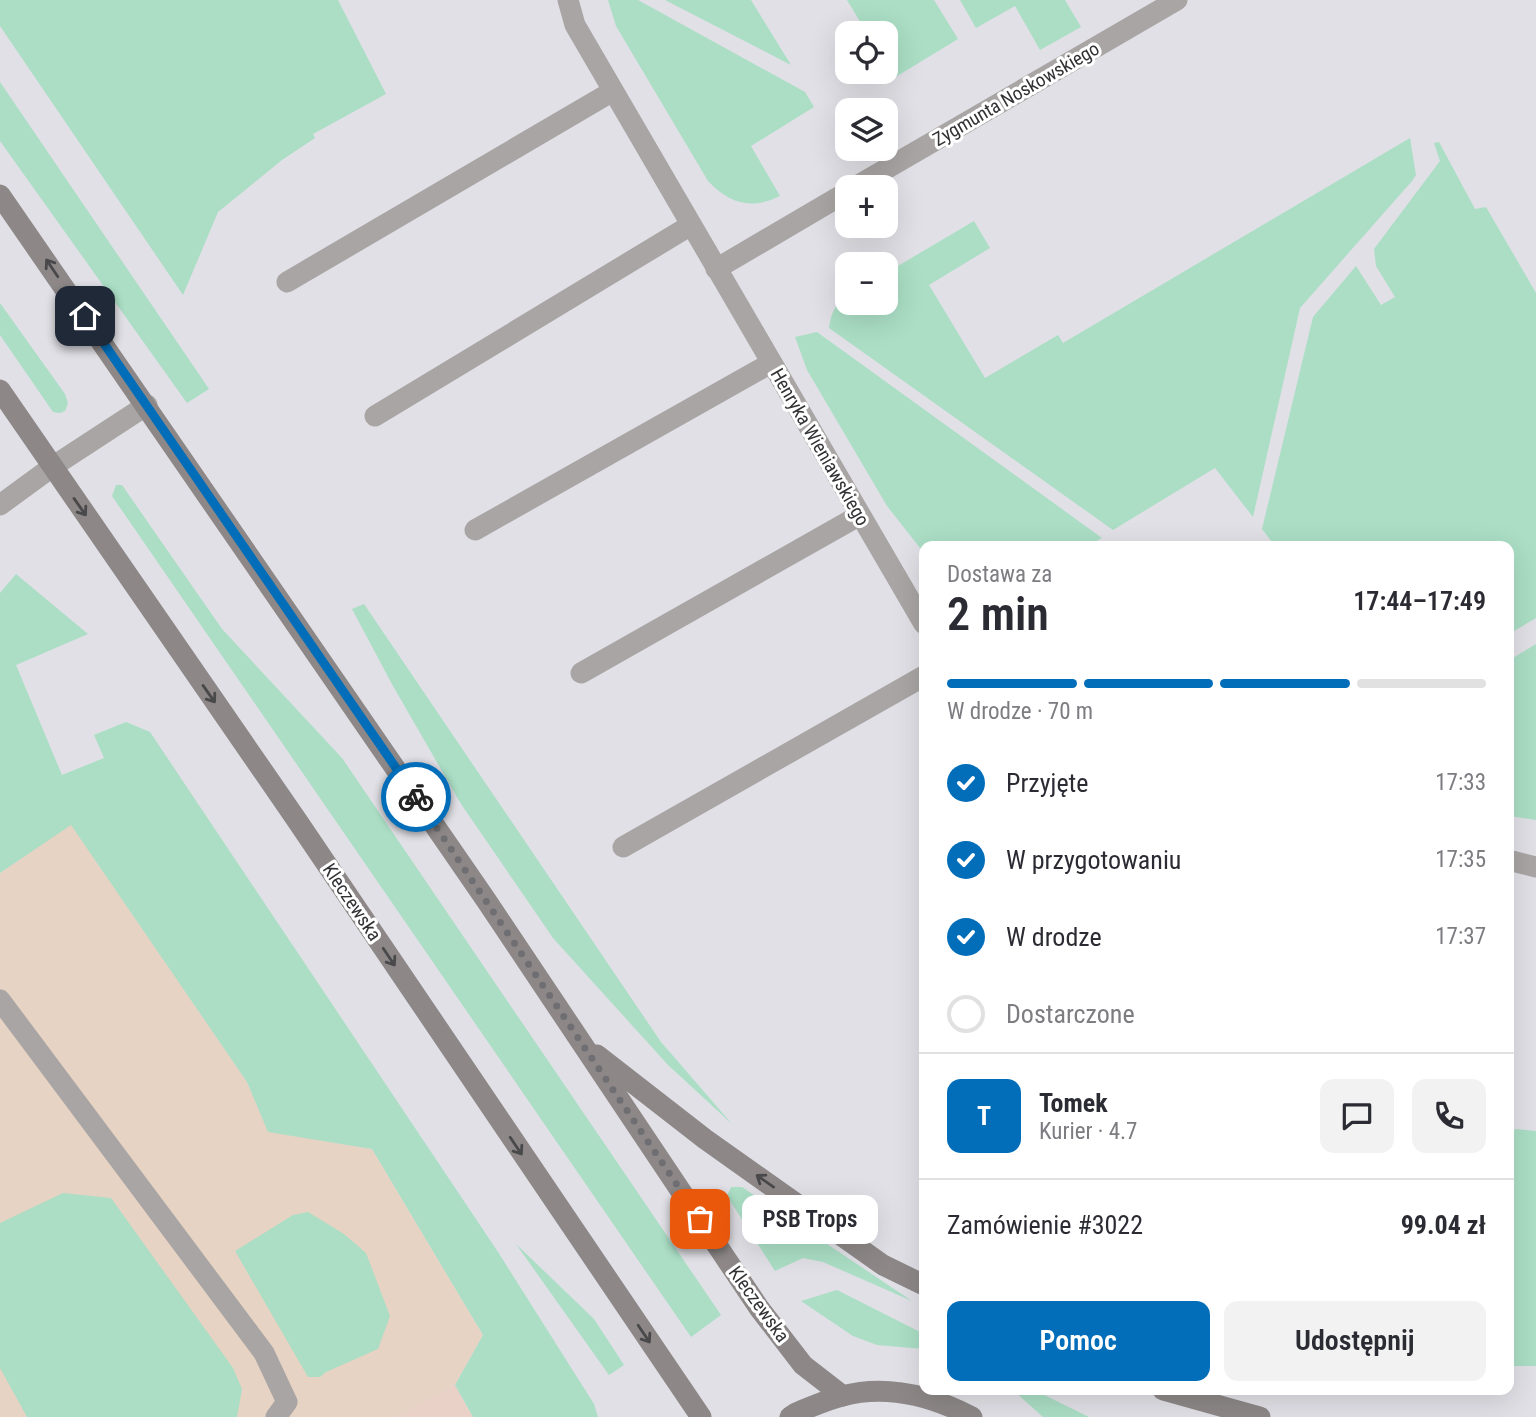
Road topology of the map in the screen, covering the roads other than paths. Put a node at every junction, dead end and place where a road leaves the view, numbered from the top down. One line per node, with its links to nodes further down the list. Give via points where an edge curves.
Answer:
1 (568, 0): 3 (street, Henryka Wieniawskiego, via 575,25)
2 (1177, 0): 4 (street, Zygmunta Noskowskiego)
3 (613, 91): 7 (street, Henryka Wieniawskiego); 9 (street)
4 (876, 175)
5 (0, 195): 12 (main road, Kleczewska, one-way to 5)
6 (835, 199): 8 (street)
7 (691, 225): 8 (street, Henryka Wieniawskiego); 13 (street)
8 (716, 268): 10 (street, Henryka Wieniawskiego)
9 (287, 282)
10 (771, 363): 16 (street, Henryka Wieniawskiego); 17 (street)
11 (0, 390): 14 (main road, Kleczewska)
12 (146, 405): 14 (street); 25 (main road, Kleczewska)
13 (374, 416)
14 (52, 467): 15 (street); 30 (main road, Kleczewska, one-way to 30)
15 (0, 505)
16 (860, 516): 18 (street, Henryka Wieniawskiego); 19 (street)
17 (475, 530)
18 (919, 616)
19 (581, 673)
20 (919, 679): 21 (street)
21 (623, 847)
22 (1514, 862): 23 (street)
23 (1536, 867)
24 (0, 1000): 29 (street, via 264,1353 287,1402)
25 (581, 1042): 26 (main road, one-way to 25, via 883,1265 705,1139); 27 (main road, Kleczewska, via 759,1308 803,1365)
26 (919, 1283)
27 (843, 1395): 31 (main road); 32 (main road, via 886,1391 919,1396)
28 (1181, 1395): 33 (main road)
29 (276, 1417)
30 (701, 1417)
31 (790, 1417)
32 (972, 1417)
33 (1260, 1417)

